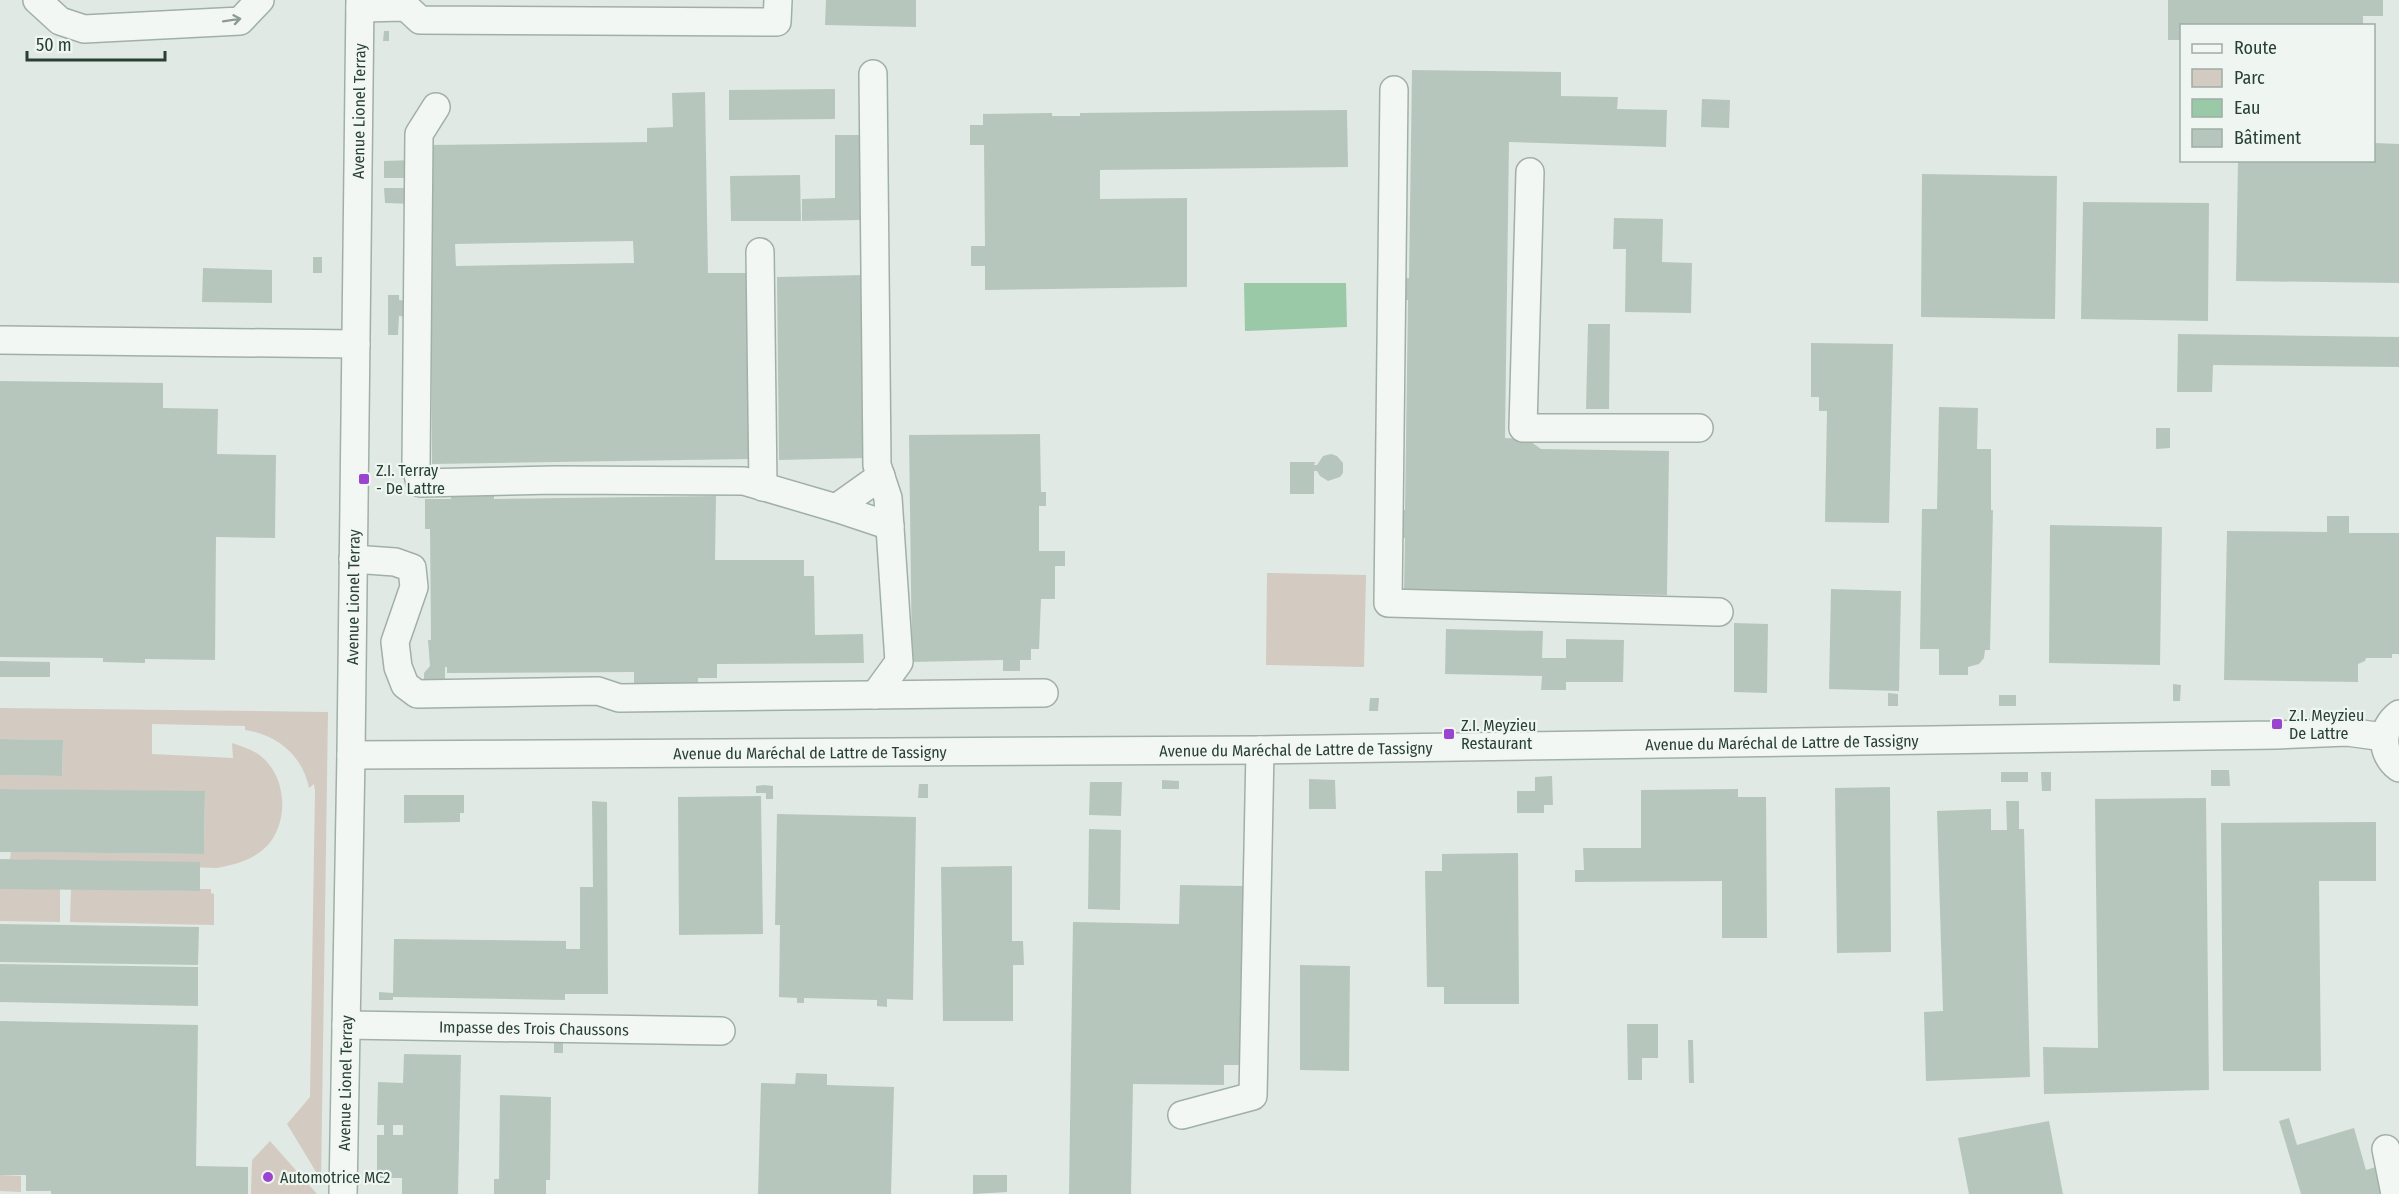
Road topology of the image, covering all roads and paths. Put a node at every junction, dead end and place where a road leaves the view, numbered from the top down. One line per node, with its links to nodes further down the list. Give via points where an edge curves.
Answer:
1 (37, 0): 2 (street, one-way to 2, via 60,21 84,29 240,21)
2 (260, 0)
3 (778, 0): 4 (street, via 777,22 420,20 406,7)
4 (360, 4): 11 (street, Avenue Lionel Terray)
5 (873, 74): 13 (street, via 877,465)
6 (1394, 90): 18 (street, via 1388,603)
7 (436, 107): 14 (street, via 419,134 416,466 420,483 744,481)
8 (1530, 172): 12 (street, via 1523,428)
9 (760, 252): 14 (street)
10 (0, 340): 11 (street)
11 (356, 344): 17 (street, Avenue Lionel Terray)
12 (1699, 428)
13 (881, 476): 15 (street); 16 (street)
14 (763, 486): 15 (street)
15 (836, 508): 16 (street)
16 (890, 526): 20 (street, via 899,662)
17 (353, 559): 20 (street, via 395,562 412,568 414,587 395,642 405,685 417,694 598,690 619,698); 24 (street, Avenue Lionel Terray)
18 (1719, 612)
19 (1044, 693): 20 (street)
20 (875, 695)
21 (2399, 714): 22 (street, via 2387,726)
22 (2384, 737): 23 (street, Avenue du Maréchal de Lattre de Tassigny, via 2347,732); 25 (street, via 2389,759)
23 (1260, 750): 24 (street, Avenue du Maréchal de Lattre de Tassigny); 28 (street, via 1253,1096)
24 (351, 755): 26 (street, Avenue Lionel Terray)
25 (2399, 768)
26 (346, 1025): 27 (street, Impasse des Trois Chaussons); 30 (street, Avenue Lionel Terray)
27 (721, 1031)
28 (1182, 1115)
29 (2386, 1149): 31 (street)
30 (343, 1194)
31 (2396, 1194)

